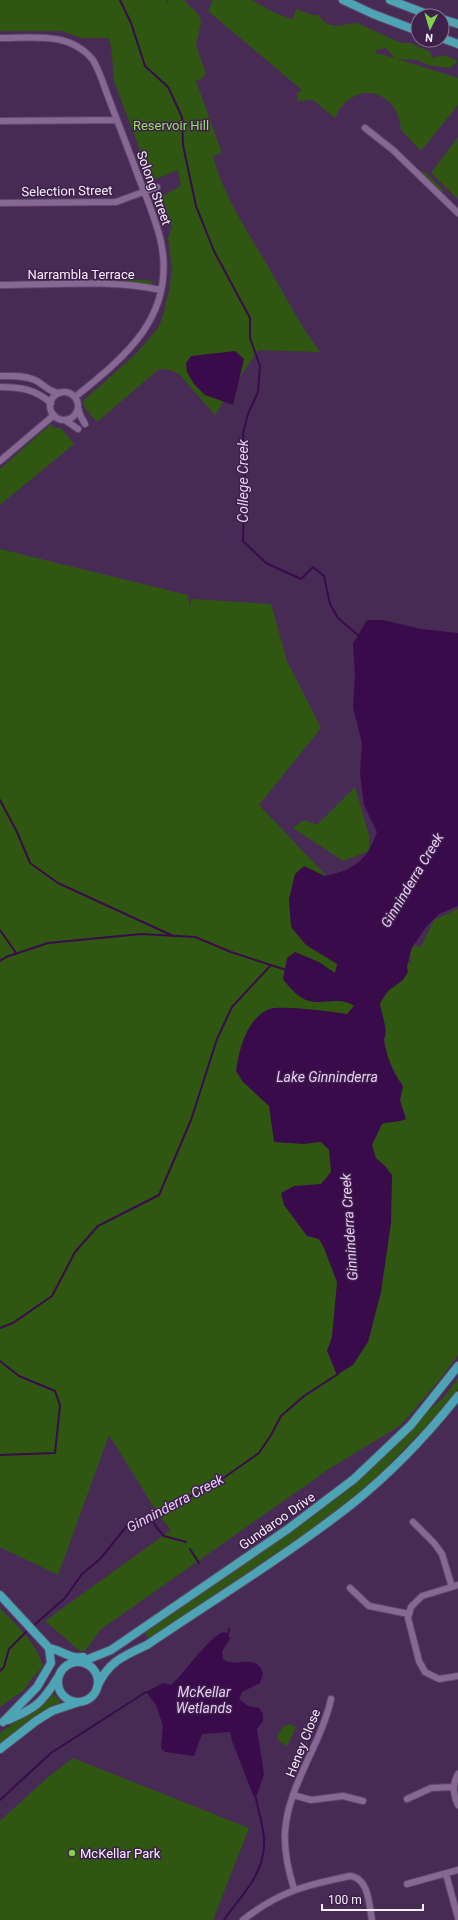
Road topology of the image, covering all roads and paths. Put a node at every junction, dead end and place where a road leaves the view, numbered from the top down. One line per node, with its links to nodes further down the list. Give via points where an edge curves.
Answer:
1 (343, 0): 4 (main road)
2 (390, 0): 3 (main road)
3 (411, 8)
4 (410, 28)
5 (0, 38): 6 (street, Solong Street, via 57,38 80,47 96,65)
6 (117, 120): 7 (street); 10 (street, Solong Street)
7 (0, 121)
8 (365, 128): 12 (street, via 393,150)
9 (157, 187): 10 (street, Selection Street)
10 (144, 192): 11 (street, Selection Street, via 116,202); 14 (street, Solong Street, via 161,242)
11 (0, 203)
12 (458, 213)
13 (0, 285): 14 (street, Narrambla Terrace, via 115,284)
14 (161, 290): 18 (street, Solong Street, via 153,315 136,342)
15 (0, 376): 17 (street, via 33,380 48,390)
16 (0, 387): 19 (street, via 37,392)
17 (60, 392): 18 (street, via 68,392); 19 (street)
18 (75, 397): 20 (street)
19 (51, 403): 21 (street)
20 (78, 408): 22 (street, via 74,416); 23 (street)
21 (54, 415): 22 (street); 25 (street)
22 (65, 420): 24 (street)
23 (85, 424)
24 (78, 429)
25 (0, 461)
26 (458, 1366): 34 (main road, Gundaroo Drive, via 411,1425 354,1479 294,1525)
27 (458, 1396): 38 (main road, via 419,1442 352,1504 147,1645 110,1665)
28 (413, 1522): 29 (street, via 442,1554)
29 (455, 1586): 32 (street, via 422,1596)
30 (350, 1588): 32 (street, via 369,1606)
31 (0, 1595): 33 (main road)
32 (409, 1614): 36 (street, via 409,1626 422,1668 439,1679)
33 (49, 1648): 34 (main road, via 79,1657); 41 (main road, via 51,1663 38,1687)
34 (111, 1650): 35 (main road, Gundaroo Drive)
35 (81, 1662): 37 (main road, via 66,1666); 38 (main road, via 93,1669 97,1677)
36 (458, 1676)
37 (58, 1678): 40 (main road, via 63,1695 69,1700); 41 (main road, via 39,1704)
38 (97, 1687): 40 (main road, via 92,1696)
39 (331, 1699): 45 (street, Heney Close)
40 (80, 1702): 42 (main road, via 52,1711)
41 (1, 1724)
42 (0, 1749)
43 (458, 1774): 44 (street)
44 (453, 1787): 46 (street, via 431,1788); 48 (street)
45 (294, 1795): 47 (street, Heney Close, via 311,1800 343,1796); 52 (street, Heney Close, via 288,1813 285,1840 286,1860)
46 (407, 1799)
47 (363, 1801)
48 (458, 1805)
49 (458, 1870): 50 (street)
50 (446, 1874): 51 (street); 53 (street)
51 (407, 1884)
52 (294, 1889): 54 (street); 55 (street, via 350,1876 357,1877 364,1883)
53 (458, 1918)
54 (243, 1920)
55 (372, 1920)

